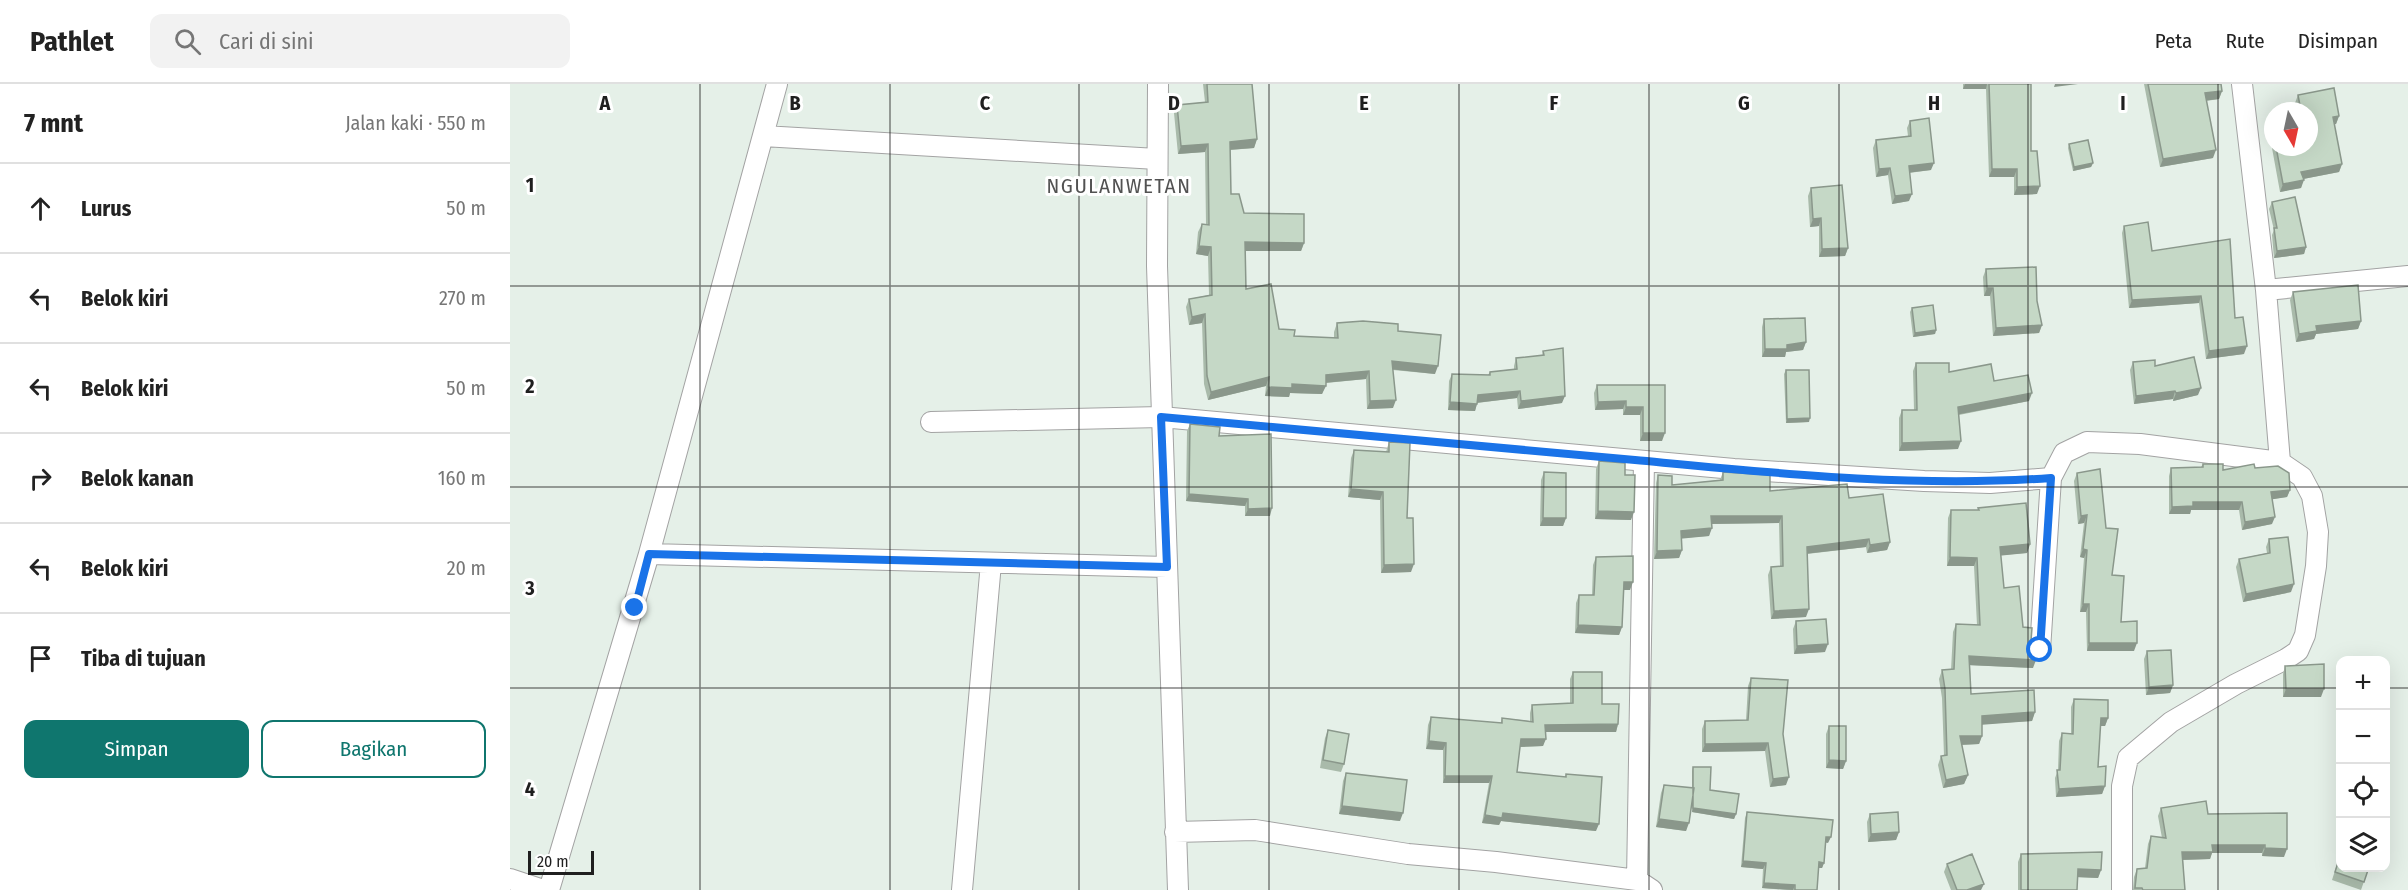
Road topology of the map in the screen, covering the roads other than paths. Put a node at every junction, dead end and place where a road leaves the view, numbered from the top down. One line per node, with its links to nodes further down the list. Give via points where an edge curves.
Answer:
1 (777, 84): 4 (street)
2 (1158, 84): 5 (street)
3 (2242, 84): 7 (street)
4 (763, 136): 5 (street); 13 (street)
5 (1157, 159): 8 (street)
6 (2408, 276): 7 (street)
7 (2266, 290): 11 (street)
8 (1161, 417): 9 (street); 10 (street); 15 (street)
9 (931, 422)
10 (1644, 461): 12 (street, via 1924,481 1990,483); 19 (street)
11 (2280, 462): 12 (street, via 2140,444 2087,442 2064,453); 24 (street, via 2302,477 2312,496 2318,532 2305,635 2298,651 2171,722 2128,758 2122,786)
12 (2051, 478): 16 (street)
13 (649, 554): 14 (street); 21 (street)
14 (991, 563): 15 (street); 22 (street)
15 (1167, 567): 17 (street)
16 (2040, 650)
17 (1175, 832): 19 (street, via 1255,830); 23 (street)
18 (510, 879): 20 (street)
19 (1644, 885)
20 (543, 890)
21 (549, 890)
22 (962, 890)
23 (1178, 890)
24 (2122, 890)

